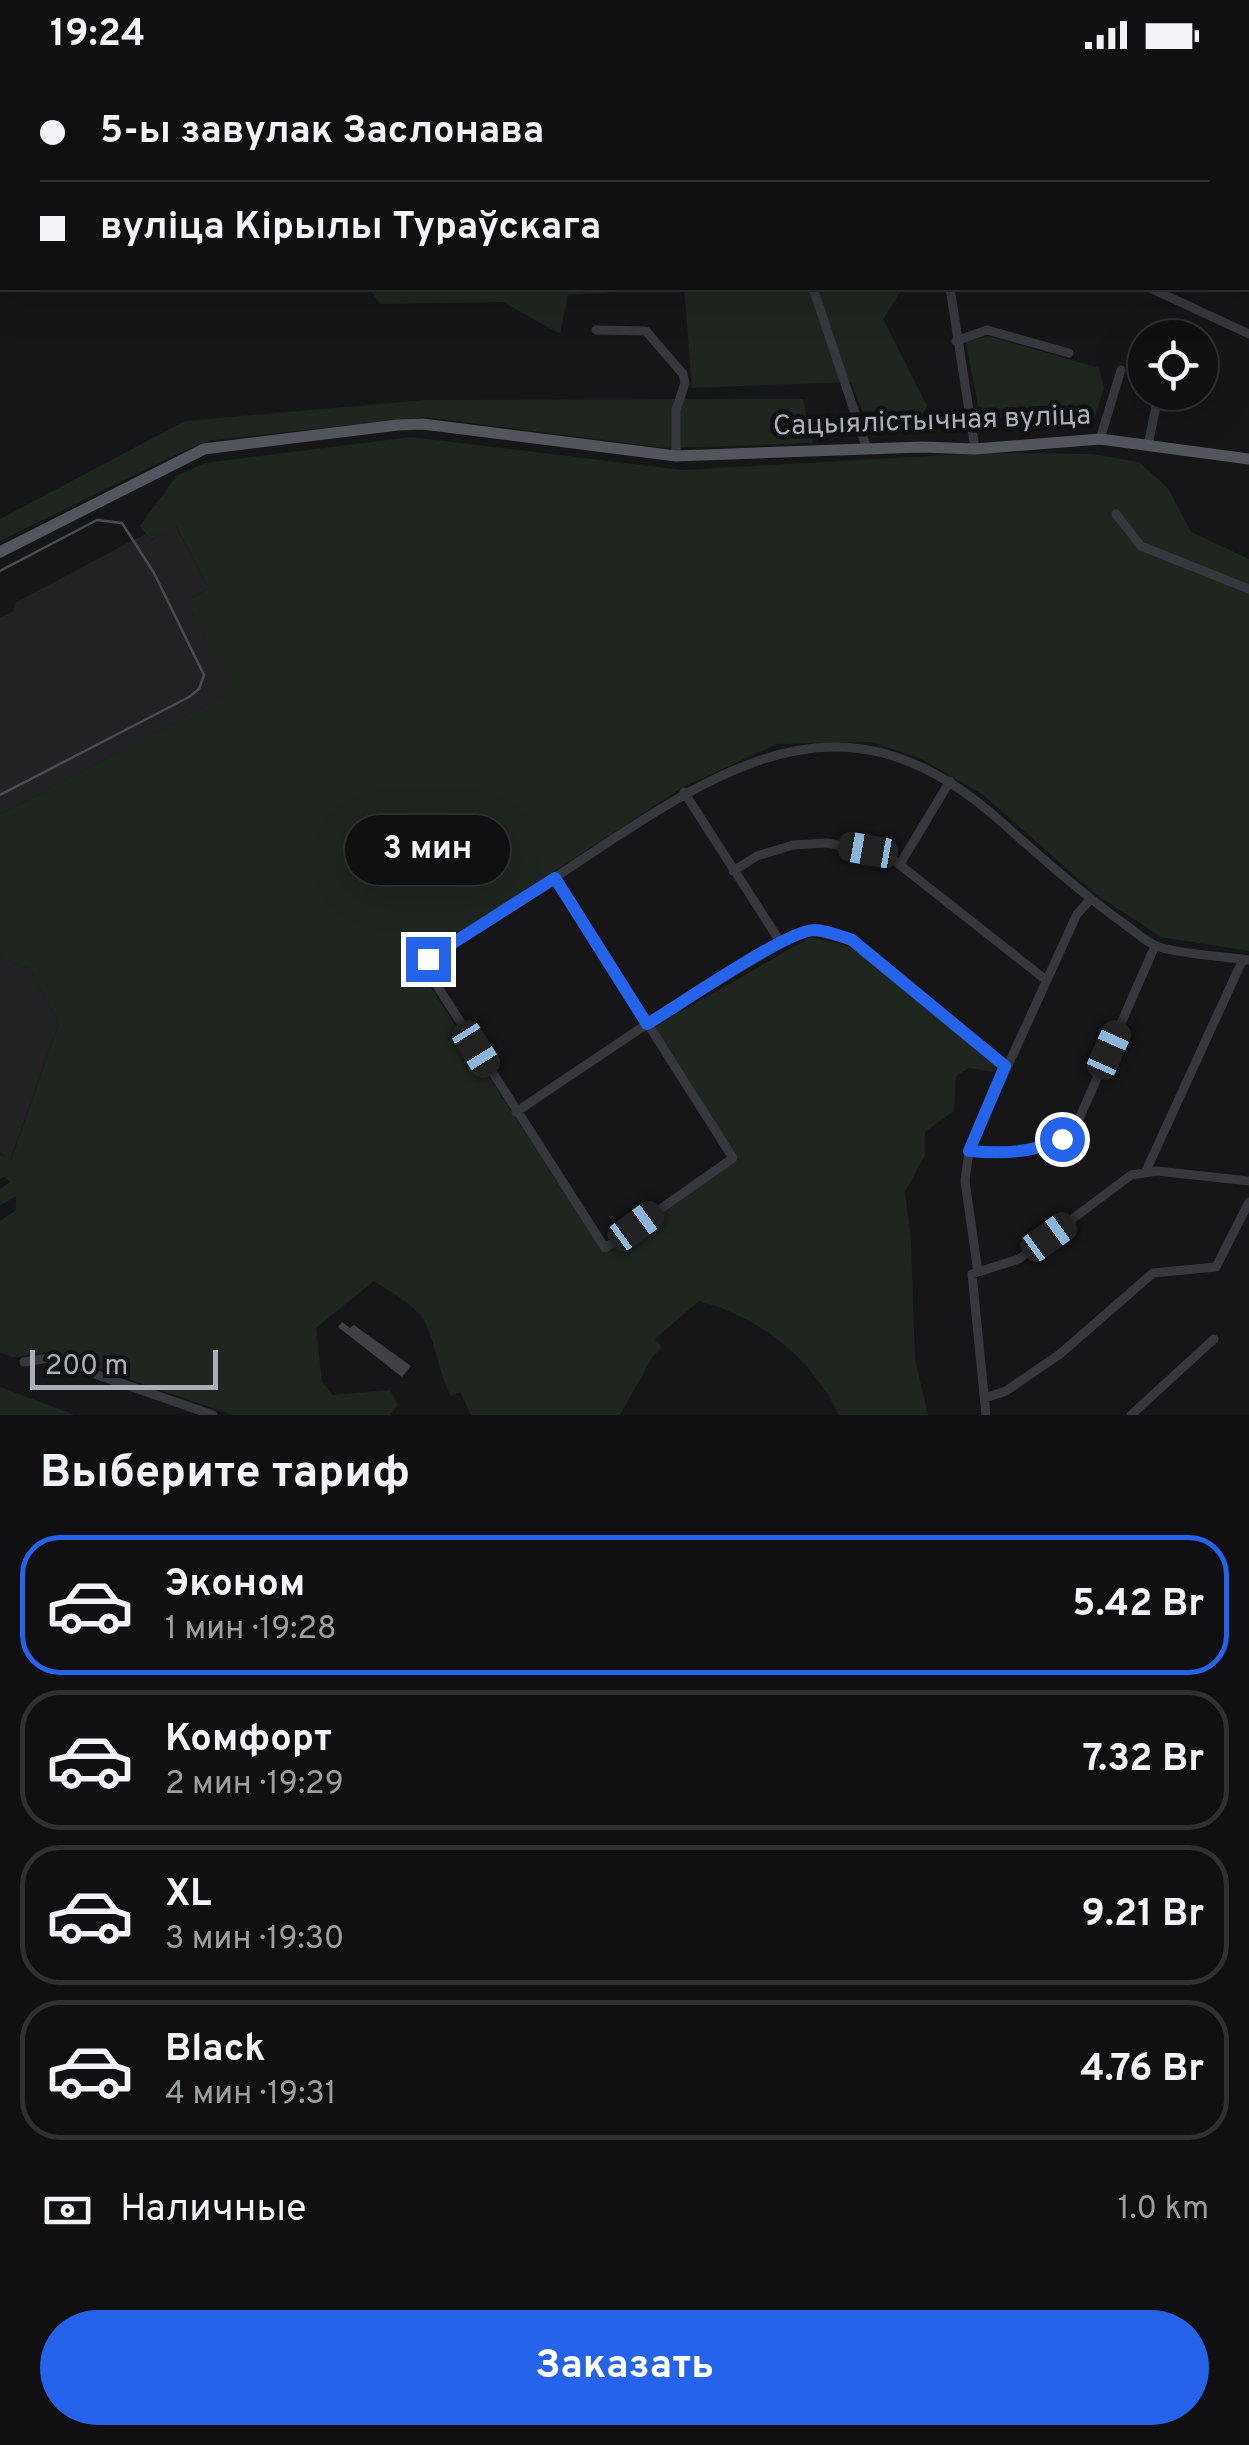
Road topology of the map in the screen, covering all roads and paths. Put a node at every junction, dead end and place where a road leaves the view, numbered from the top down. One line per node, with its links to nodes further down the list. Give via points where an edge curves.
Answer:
1 (814, 290): 12 (street)
2 (950, 290): 6 (street)
3 (1154, 290): 5 (street)
4 (596, 330): 14 (street, via 646,332 683,374)
5 (1249, 334)
6 (956, 341): 7 (street, via 987,330); 13 (street)
7 (1069, 353)
8 (1120, 370): 10 (street)
9 (1155, 410): 11 (street)
10 (1100, 439): 11 (main road, Сацыялістычная вуліца); 13 (main road, Сацыялістычная вуліца)
11 (1148, 445): 15 (main road, Сацыялістычная вуліца)
12 (867, 449): 13 (main road, Сацыялістычная вуліца); 14 (main road, Сацыялістычная вуліца)
13 (975, 449)
14 (676, 456): 17 (main road, Сацыялістычная вуліца, via 423,424 224,444 184,456)
15 (1249, 459)
16 (1116, 514): 18 (street, via 1141,546)
17 (0, 552)
18 (1249, 589)
19 (950, 781): 20 (street, via 908,760 820,748 776,753); 21 (street); 24 (street)
20 (684, 792): 22 (street); 23 (street)
21 (900, 864): 22 (street, via 886,854 827,843 793,845); 28 (street)
22 (733, 871): 25 (street)
23 (555, 878): 29 (street); 31 (street, via 428,959 429,974)
24 (1090, 900): 26 (street); 28 (street)
25 (781, 944): 29 (street); 30 (street, via 810,930 852,940)
26 (1155, 946): 27 (street); 32 (street, via 1079,1119 1062,1139 1040,1149)
27 (1246, 960): 33 (street)
28 (1046, 980): 30 (street)
29 (647, 1024): 31 (street); 31 (street, via 733,1158 606,1248)
30 (1005, 1066): 32 (street)
31 (516, 1112)
32 (969, 1151): 36 (street, via 965,1181)
33 (1145, 1173): 34 (street); 36 (street, via 1131,1175 1018,1259)
34 (1249, 1181)
35 (1249, 1202): 39 (street, via 1216,1268 1152,1273 1060,1354 1006,1392)
36 (978, 1272): 39 (street, via 972,1274)
37 (1214, 1339): 42 (street)
38 (24, 1362): 40 (street, via 48,1358)
39 (985, 1398): 41 (street)
40 (213, 1415)
41 (986, 1415)
42 (1130, 1415)

